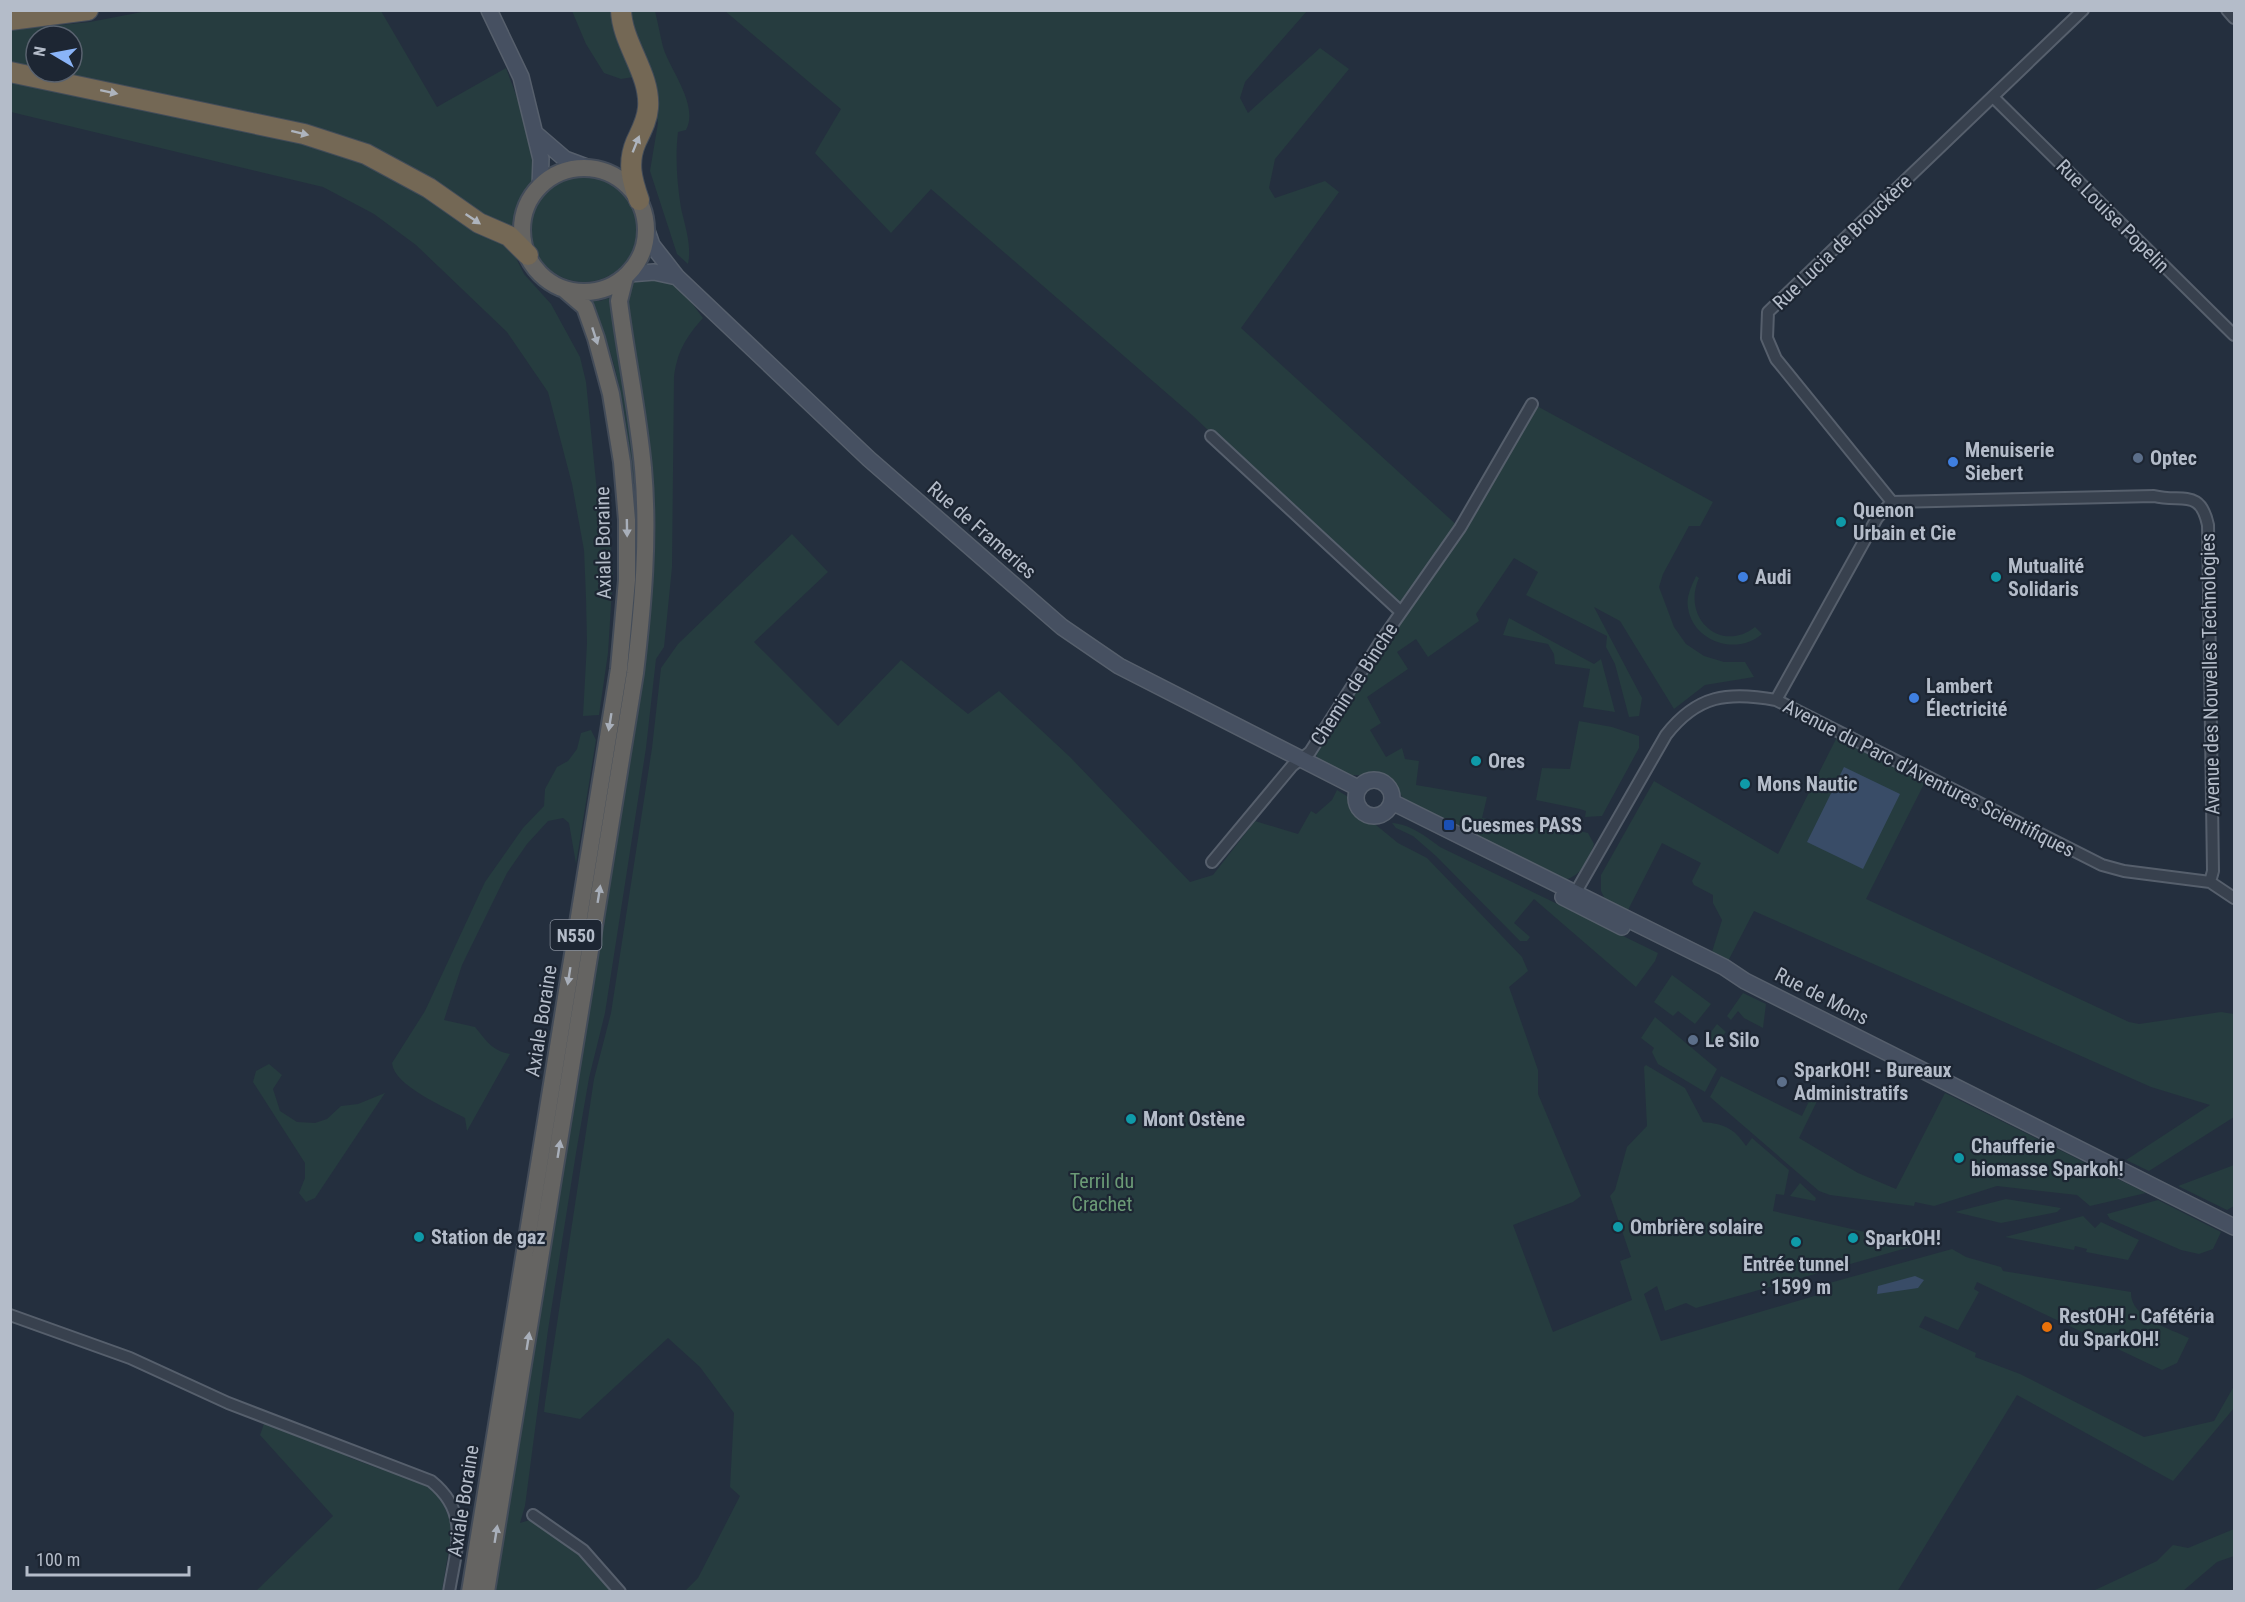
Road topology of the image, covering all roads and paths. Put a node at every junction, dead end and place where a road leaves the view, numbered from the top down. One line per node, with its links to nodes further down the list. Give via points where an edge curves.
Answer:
1 (88, 10): 7 (highway)
2 (489, 10): 10 (main road, via 515,61)
3 (621, 10): 13 (highway, one-way to 3, via 631,157 645,123 647,93 629,48)
4 (2083, 10): 9 (street, Rue Lucia de Brouckère)
5 (2227, 10): 6 (street)
6 (2235, 18)
7 (10, 20)
8 (10, 72): 15 (highway, one-way to 15, via 272,126 355,151 429,188 479,223 509,237)
9 (1993, 97): 19 (street, Rue Louise Popelin); 22 (street, Rue Lucia de Brouckère, via 1768,312 1767,338 1776,359)
10 (536, 134): 11 (main road, via 565,159); 12 (main road, via 541,159)
11 (592, 169): 12 (highway, via 559,174); 13 (highway, via 619,179)
12 (540, 187): 15 (highway, via 523,219)
13 (639, 200): 14 (highway)
14 (646, 228): 16 (highway, via 642,253); 17 (main road, Rue de Frameries, via 652,245)
15 (528, 255): 18 (highway, via 542,276)
16 (627, 276): 17 (main road, via 654,272); 18 (highway, via 602,290); 37 (highway, Axiale Boraine / N550, one-way to 16, via 642,610 643,480 619,301)
17 (676, 277): 25 (main road, Rue de Frameries, via 869,459 1065,630 1119,666)
18 (564, 289): 36 (highway, Axiale Boraine / N550, one-way to 36, via 585,307 611,394 626,501 626,600 619,669)
19 (2235, 335)
20 (1532, 404): 23 (street, Chemin de Binche, via 1460,528)
21 (1211, 436): 23 (street, Chemin de Binche)
22 (1892, 502): 24 (street, via 1877,518); 29 (street, Avenue des Nouvelles Technologies, via 2154,496 2185,498 2202,505 2208,525 2213,862)
23 (1401, 612): 25 (street, Chemin de Binche, via 1310,752)
24 (1776, 700): 29 (street, Avenue du Parc d'Aventures Scientifiques, via 2102,865); 30 (street, Avenue du Parc d'Aventures Scientifiques, via 1757,696 1716,698 1697,704 1679,718)
25 (1300, 759): 26 (main road); 28 (street, Chemin de Binche)
26 (1358, 788): 27 (main road, via 1365,781 1379,779 1389,786); 27 (main road, via 1356,800 1362,811 1374,816)
27 (1390, 806): 30 (main road, Rue de Mons)
28 (1212, 862)
29 (2210, 882): 31 (street, Avenue du Parc d'Aventures Scientifiques)
30 (1573, 896): 32 (main road, Rue de Mons, via 1724,967)
31 (2235, 898)
32 (2235, 1227)
33 (10, 1315): 35 (street, via 130,1358 228,1403 431,1481 451,1502 457,1515)
34 (533, 1515): 38 (street, via 583,1550)
35 (449, 1592)
36 (470, 1592)
37 (486, 1592)
38 (620, 1592)

